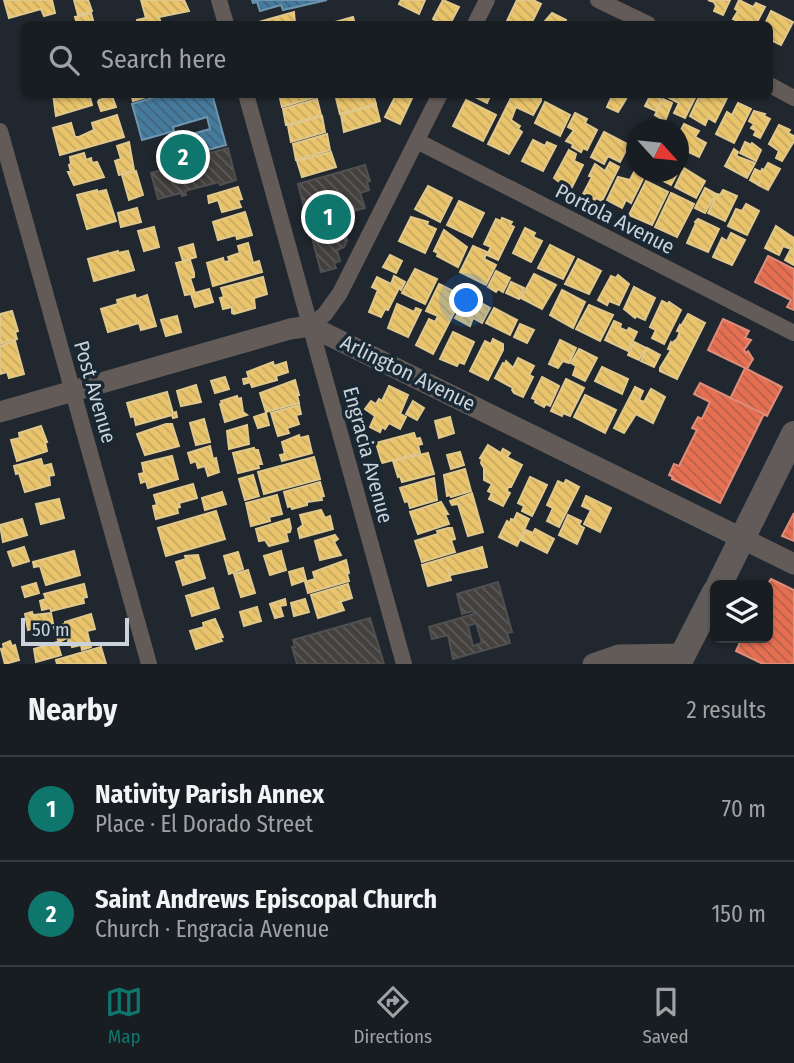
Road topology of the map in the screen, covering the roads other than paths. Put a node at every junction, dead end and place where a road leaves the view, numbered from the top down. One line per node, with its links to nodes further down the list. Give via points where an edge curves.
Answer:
1 (219, 0): 4 (street)
2 (487, 0): 5 (street)
3 (598, 0): 6 (street)
4 (225, 21)
5 (476, 21)
6 (642, 21)
7 (773, 87): 8 (street)
8 (794, 97)
9 (247, 98): 13 (street, Engracia Avenue)
10 (438, 98): 12 (street)
11 (0, 131): 15 (street, Post Avenue)
12 (417, 141): 13 (street, via 340,292); 14 (street, Portola Avenue)
13 (310, 326): 15 (street); 18 (street, Arlington Avenue); 24 (street, Engracia Avenue)
14 (794, 333)
15 (73, 391): 16 (street); 23 (street, Post Avenue)
16 (0, 412)
17 (794, 433): 18 (main road)
18 (743, 538): 19 (street, Arlington Avenue); 20 (main road)
19 (794, 564)
20 (722, 580)
21 (710, 602): 22 (main road)
22 (681, 659): 25 (street, via 619,655)
23 (149, 664)
24 (404, 664)
25 (593, 664)

